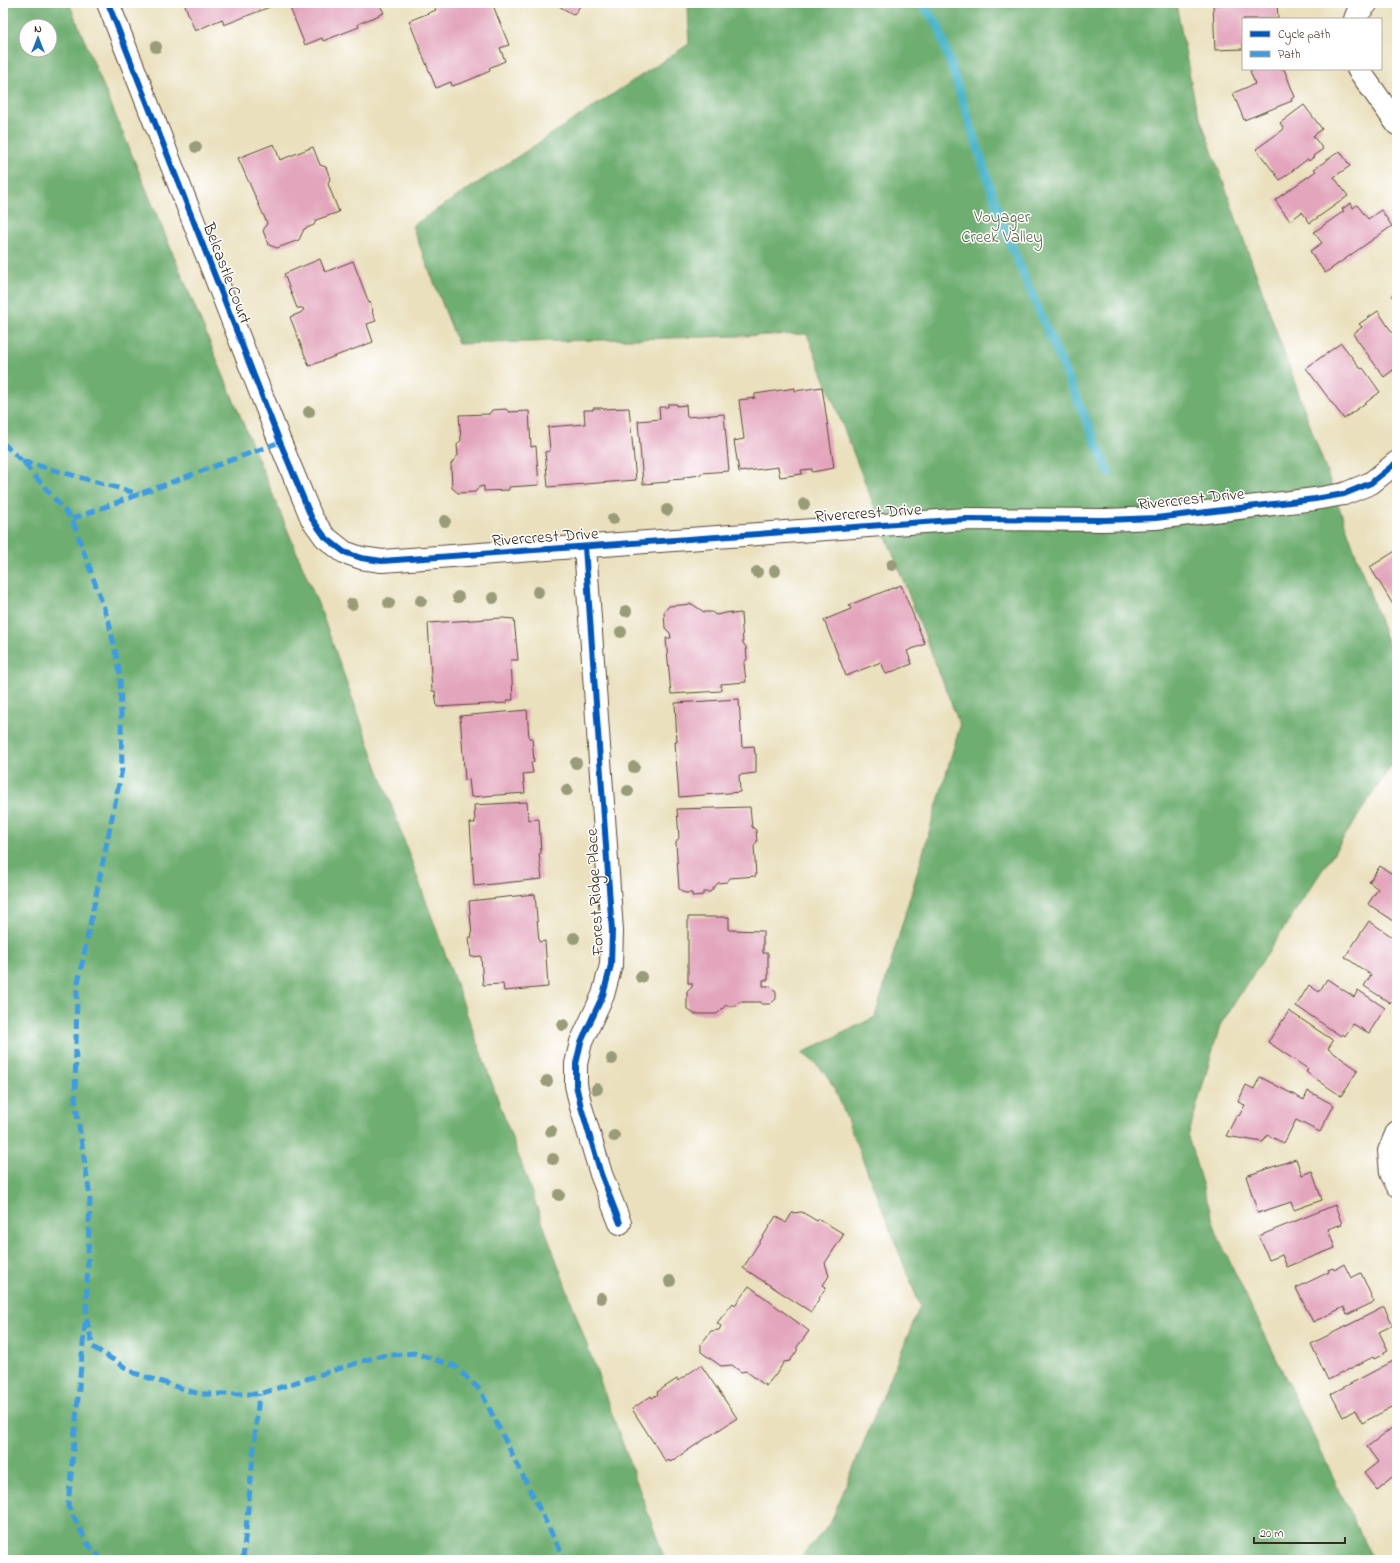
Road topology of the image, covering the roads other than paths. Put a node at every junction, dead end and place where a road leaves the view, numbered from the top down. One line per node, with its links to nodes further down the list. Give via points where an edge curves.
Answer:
1 (108, 3): 7 (street, Belcastle Court, via 309,512 325,537)
2 (1368, 3): 3 (street)
3 (1355, 18)
4 (1359, 70): 5 (street)
5 (1397, 124)
6 (1397, 462): 8 (street, Rivercrest Drive, via 1372,483 1344,494 1156,518 966,519)
7 (335, 546): 8 (street, Rivercrest Drive, via 362,558 382,561)
8 (585, 547): 11 (street, Forest Ridge Place, via 612,931 611,965 603,995 581,1042 576,1064 576,1085 600,1174)
9 (1397, 1132): 10 (street, via 1389,1151 1391,1173)
10 (1397, 1185)
11 (620, 1223)

